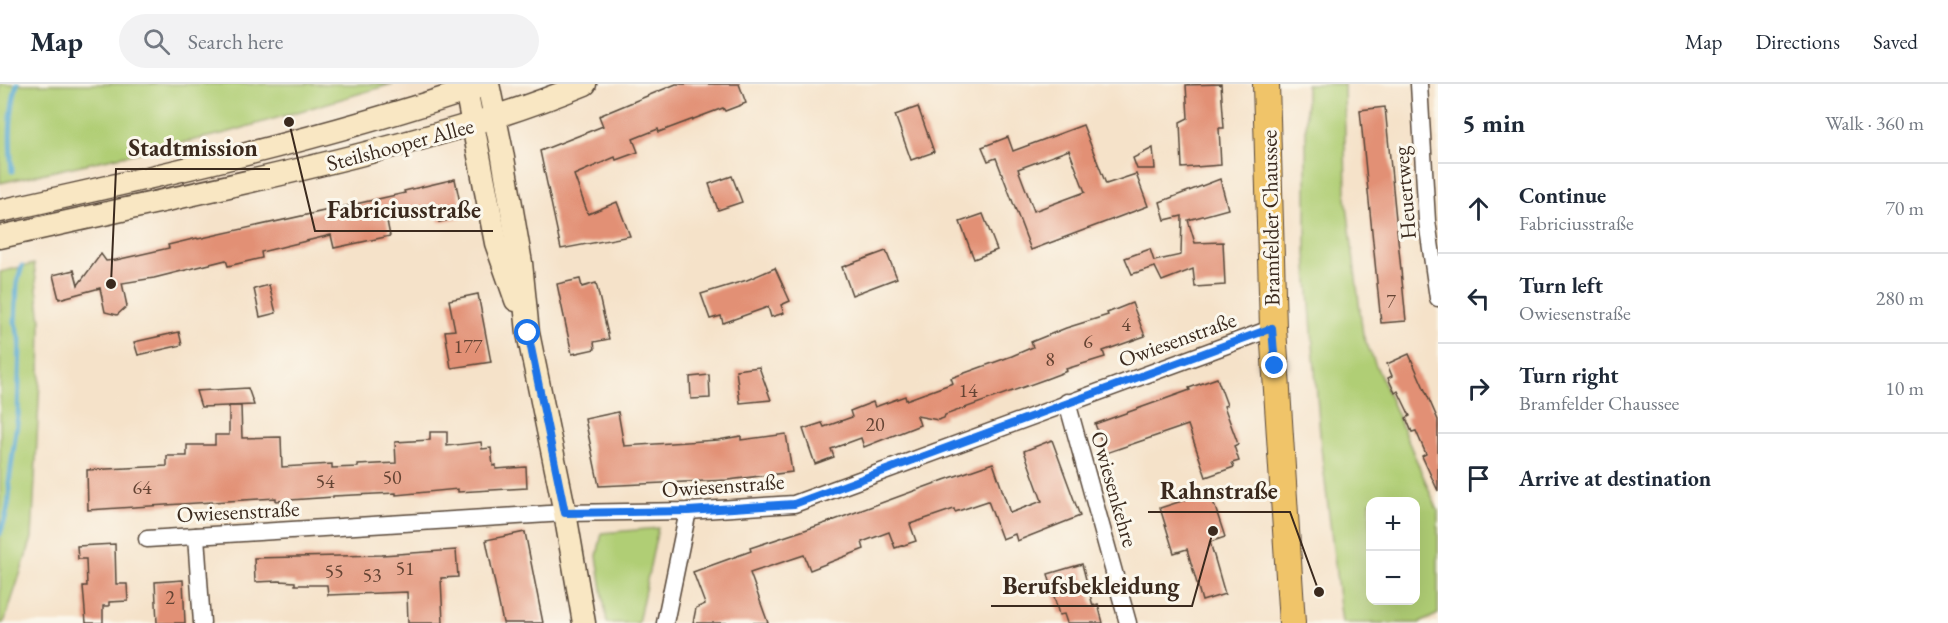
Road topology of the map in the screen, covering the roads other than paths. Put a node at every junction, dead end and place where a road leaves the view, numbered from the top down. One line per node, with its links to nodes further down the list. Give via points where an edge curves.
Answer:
1 (585, 84): 5 (main road, Steilshooper Allee)
2 (1419, 84): 9 (street, Heuertweg, via 1427,221)
3 (476, 86): 5 (main road); 6 (main road); 7 (main road, Steilshooper Allee, via 292,144)
4 (1268, 90): 10 (main road, Bramfelder Chaussee)
5 (495, 117): 6 (main road, Steilshooper Allee); 11 (main road, via 521,263)
6 (472, 125): 8 (main road, Steilshooper Allee, via 236,186); 11 (main road, via 496,243)
7 (8, 209)
8 (12, 234)
9 (1438, 298)
10 (1272, 328): 12 (street, Owiesenstraße); 21 (main road, Bramfelder Chaussee)
11 (528, 333): 14 (main road)
12 (1067, 402): 13 (street, Owiesenstraße, via 794,504); 20 (street, Owiesenkehre)
13 (688, 511): 14 (street, Owiesenstraße); 19 (street)
14 (565, 513): 15 (street, Owiesenstraße); 18 (main road)
15 (196, 536): 16 (street, Owiesenstraße); 17 (street)
16 (147, 539)
17 (202, 623)
18 (584, 623)
19 (665, 623)
20 (1128, 623)
21 (1292, 623)

